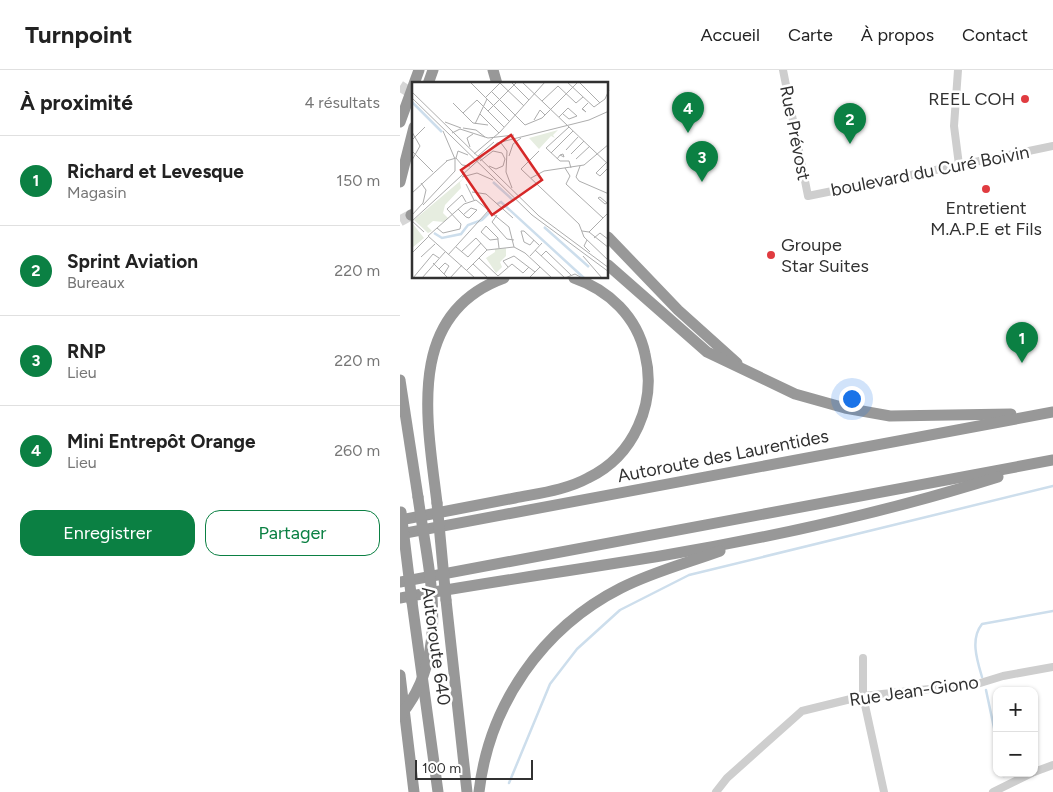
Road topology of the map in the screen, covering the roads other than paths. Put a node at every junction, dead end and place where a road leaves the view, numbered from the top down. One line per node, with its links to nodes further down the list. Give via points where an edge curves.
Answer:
1 (419, 70): 5 (highway)
2 (433, 70): 6 (highway)
3 (783, 70): 13 (street, Rue Prévost)
4 (958, 70): 11 (street, via 954,126)
5 (415, 82)
6 (429, 82)
7 (412, 89): 8 (highway)
8 (400, 122)
9 (412, 135): 12 (highway)
10 (1053, 146): 11 (street, boulevard du Curé Boivin)
11 (959, 165): 13 (street, boulevard du Curé Boivin)
12 (400, 182)
13 (808, 196)
14 (609, 238): 18 (highway, via 695,327)
15 (609, 266): 18 (highway, via 700,346)
16 (502, 279): 37 (highway, bridge, via 484,286 458,306 445,324 429,374 428,404)
17 (577, 279): 22 (highway, via 592,285 613,300 630,320 642,343 649,378 648,397 628,445 604,469 574,484)
18 (750, 373): 20 (highway, via 808,398 873,414 919,417)
19 (400, 380): 31 (highway, bridge, via 432,601 433,640 427,669)
20 (1048, 413): 23 (highway, Autoroute des Laurentides)
21 (1050, 460): 24 (highway, via 935,497); 25 (highway)
22 (400, 512): 36 (highway, Autoroute 640, bridge)
23 (400, 534)
24 (757, 538): 26 (highway); 38 (highway, via 634,581 594,603 562,628 531,662 507,699 488,747)
25 (400, 582)
26 (400, 598)
27 (863, 658): 30 (street)
28 (1053, 667): 30 (street, Rue Jean-Giono, via 977,684)
29 (400, 674): 35 (highway)
30 (863, 696): 39 (street, Rue Jean-Giono, via 802,711 727,778); 40 (street)
31 (400, 716)
32 (1053, 765): 33 (street)
33 (1038, 771)
34 (1024, 777): 41 (street)
35 (414, 792)
36 (438, 792)
37 (466, 792)
38 (479, 792)
39 (716, 792)
40 (884, 792)
41 (992, 792)

